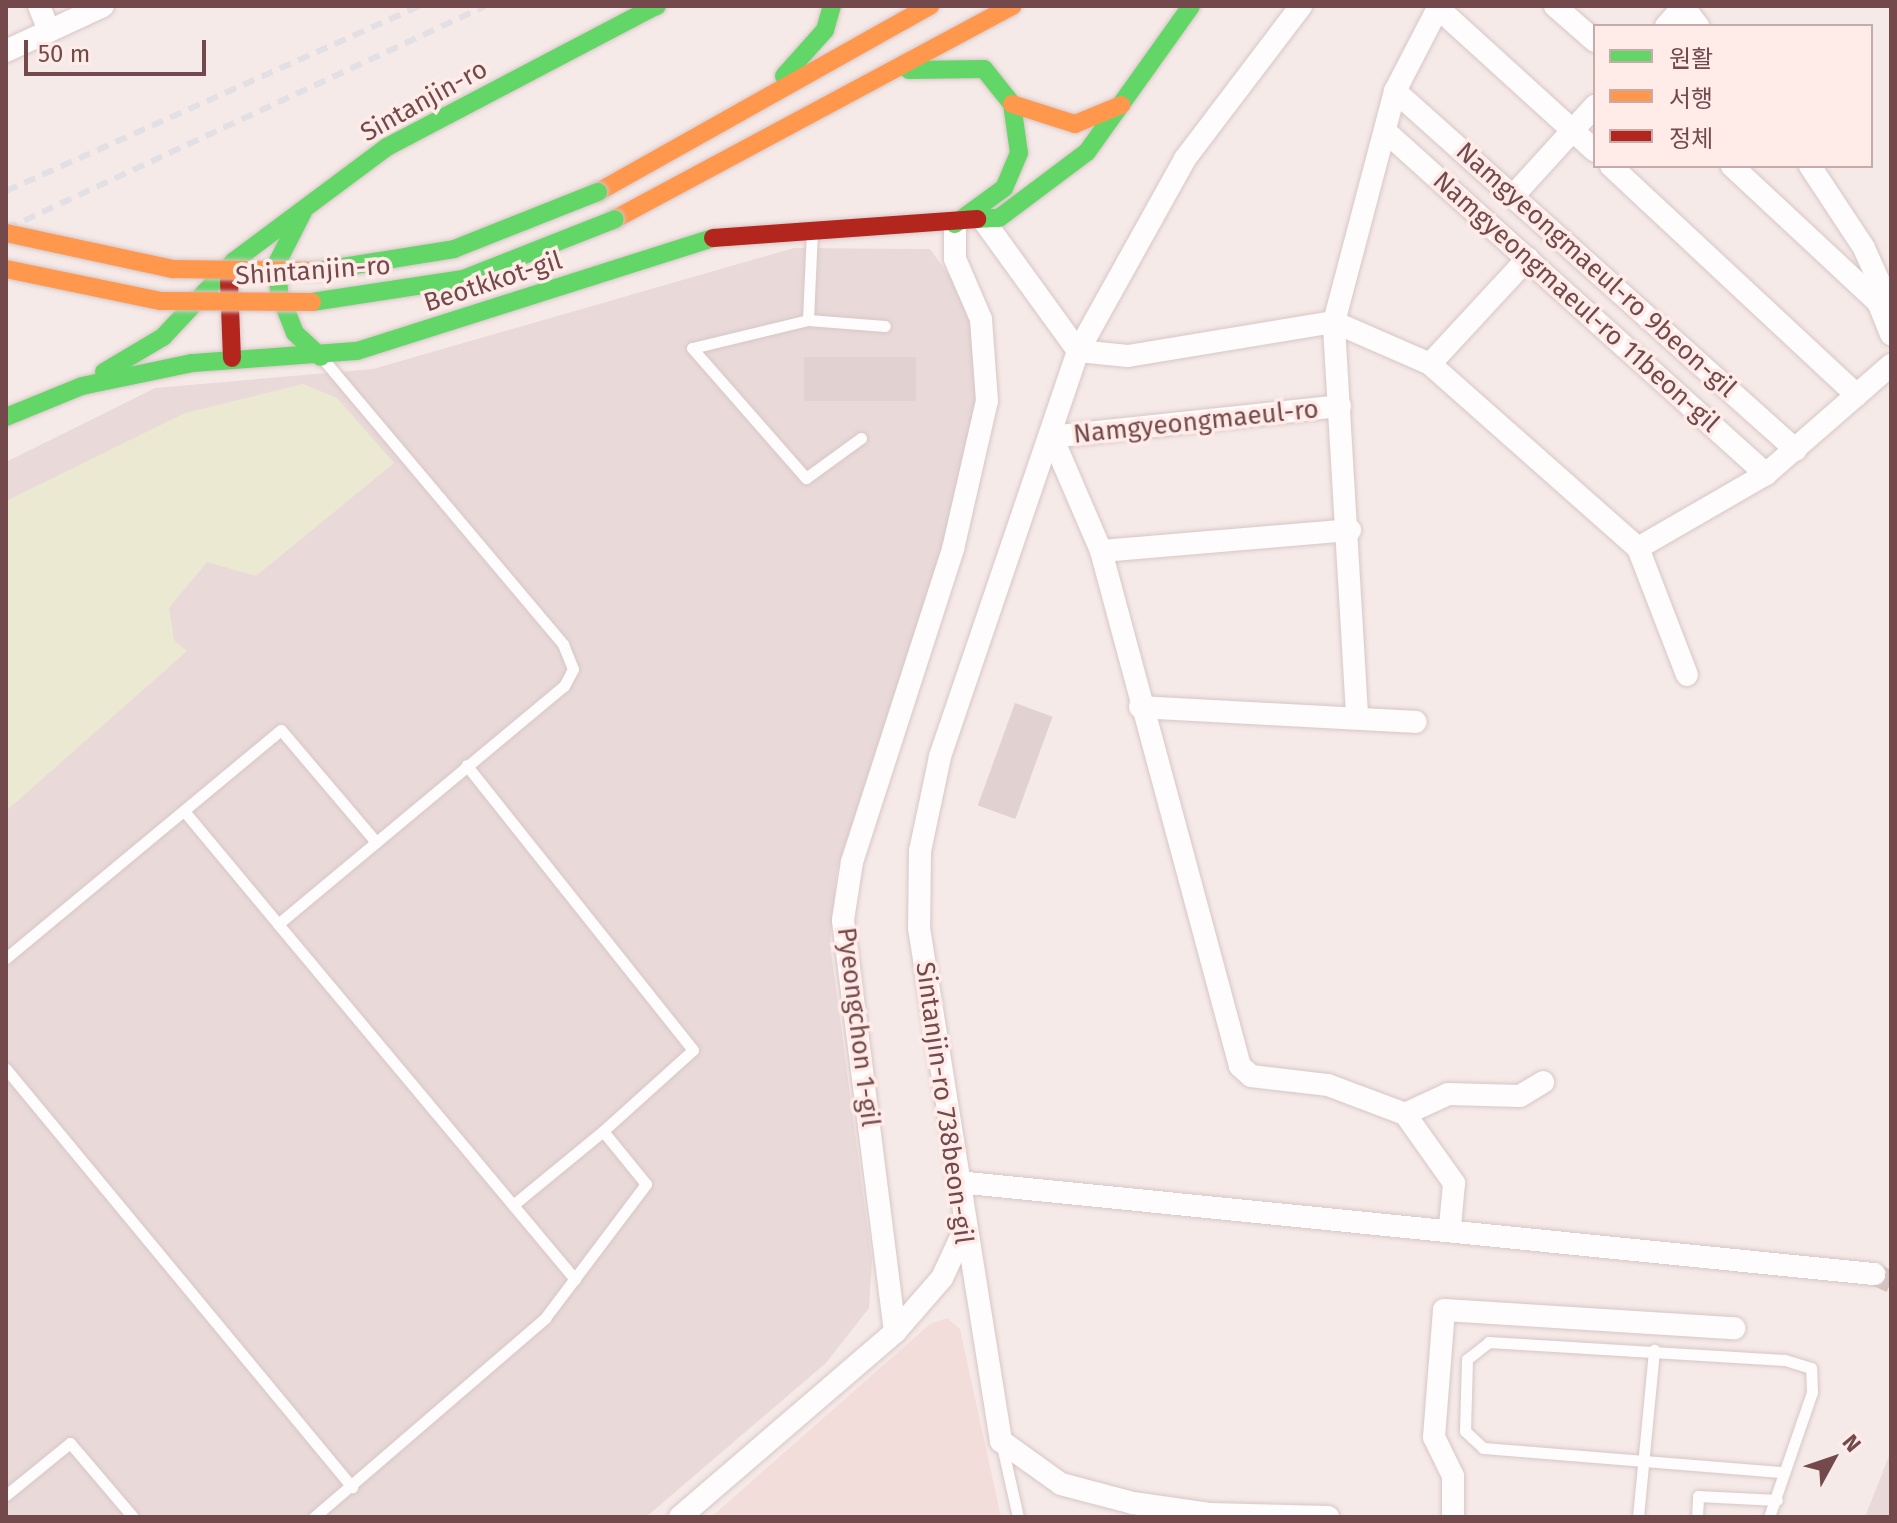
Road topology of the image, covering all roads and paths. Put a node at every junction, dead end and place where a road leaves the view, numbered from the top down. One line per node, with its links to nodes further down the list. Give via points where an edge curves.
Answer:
1 (39, 6): 14 (street)
2 (103, 6): 14 (street)
3 (655, 6): 30 (main road, Sintanjin-ro, via 387,147)
4 (832, 6): 20 (main road, via 804,58)
5 (930, 6): 20 (main road)
6 (1012, 6): 17 (main road)
7 (1191, 6): 19 (main road)
8 (1301, 6): 43 (street, Sintanjin-ro 738beon-gil, via 1185,159)
9 (1555, 6): 15 (street)
10 (1683, 6): 12 (street); 13 (street)
11 (1438, 7): 18 (street, Namgyeongmaeul-ro); 23 (street)
12 (1668, 24)
13 (1696, 24)
14 (49, 31): 16 (street)
15 (1593, 39)
16 (6, 51)
17 (893, 73): 21 (main road, via 950,65 984,69); 37 (main road, Shintanjin-ro, bridge, via 615,219 463,279 375,298 160,301)
18 (1395, 91): 24 (street, Namgyeongmaeul-ro); 29 (street, Namgyeongmaeul-ro 9beon-gil)
19 (1127, 100): 21 (main road, via 1075,124 1044,120); 31 (main road, via 1054,183)
20 (754, 104): 34 (main road, Shintanjin-ro, bridge, via 598,192 454,249 369,267 270,274 173,269)
21 (1012, 104): 33 (main road, via 1019,153 1004,188)
22 (1593, 108): 23 (street)
23 (1573, 130): 25 (street); 29 (street)
24 (1385, 131): 35 (street, Namgyeongmaeul-ro 11beon-gil); 40 (street, Namgyeongmaeul-ro)
25 (1593, 149)
26 (1613, 168): 49 (street)
27 (1734, 168): 38 (street)
28 (1811, 168): 38 (street, via 1864,248 1879,282)
29 (1513, 196): 54 (street, Namgyeongmaeul-ro 9beon-gil)
30 (304, 211): 36 (main road, Sintanjin-ro); 44 (main road, via 277,263 279,293 295,333)
31 (991, 220): 33 (main road, Beotkkot-gil); 43 (street)
32 (813, 222): 33 (main road, Beotkkot-gil, via 931,217); 39 (lane); 44 (main road, Beotkkot-gil, via 733,232 454,324)
33 (955, 224): 79 (street, Pyeongchon 1-gil, via 955,259 981,319 987,401 953,549 863,823 843,920)
34 (6, 233)
35 (1528, 258): 46 (street); 55 (street, Namgyeongmaeul-ro 11beon-gil)
36 (234, 261): 45 (main road, via 226,294); 48 (main road, Sintanjin-ro, via 163,337)
37 (6, 269)
38 (1878, 302): 42 (street)
39 (808, 320): 41 (lane); 53 (lane, via 692,348 806,478)
40 (1334, 322): 43 (street, via 1128,356); 46 (street); 50 (street, Namgyeongmaeul-ro)
41 (885, 326)
42 (1891, 334)
43 (1078, 351): 52 (street, Sintanjin-ro 738beon-gil)
44 (321, 357): 45 (main road, Beotkkot-gil); 63 (lane, via 563,644 573,669 564,686)
45 (232, 358): 48 (main road, Beotkkot-gil)
46 (1430, 364): 57 (street)
47 (1891, 365): 49 (street)
48 (82, 386): 51 (main road, Beotkkot-gil)
49 (1857, 395): 54 (street)
50 (1340, 406): 52 (street, Namgyeongmaeul-ro); 56 (street, Namgyeongmaeul-ro)
51 (6, 417)
52 (1052, 437): 58 (street); 72 (street, Sintanjin-ro 738beon-gil, via 940,757 920,851 919,928)
53 (861, 438)
54 (1796, 450): 55 (street)
55 (1766, 474): 57 (street)
56 (1350, 530): 58 (street); 61 (street, Namgyeongmaeul-ro)
57 (1638, 548): 59 (street)
58 (1101, 551): 60 (street)
59 (1687, 675)
60 (1140, 707): 61 (street); 70 (street, via 1240,1066 1251,1076 1328,1085)
61 (1357, 714): 62 (street)
62 (1416, 722)
63 (466, 765): 65 (lane); 71 (lane, via 693,1050)
64 (184, 811): 65 (lane, via 281,730); 66 (lane); 67 (lane)
65 (376, 842): 66 (lane)
66 (278, 924): 73 (lane)
67 (6, 958)
68 (6, 1069): 84 (lane)
69 (1543, 1082): 70 (street, via 1520,1096 1448,1094)
70 (1405, 1114): 74 (street, via 1454,1183)
71 (603, 1131): 73 (lane); 77 (lane, via 646,1184)
72 (958, 1182): 74 (street); 75 (street, Sintanjin-ro 738beon-gil)
73 (513, 1205): 77 (lane)
74 (1450, 1227): 76 (street)
75 (963, 1233): 79 (street, via 942,1278); 81 (street, Sintanjin-ro 738beon-gil)
76 (1874, 1274)
77 (575, 1279): 84 (lane, via 545,1318)
78 (1734, 1328): 93 (street, via 1444,1310 1434,1437 1453,1476)
79 (895, 1332): 90 (street)
80 (1654, 1350): 82 (lane); 82 (lane, via 1489,1342 1467,1359 1465,1431 1472,1443); 83 (lane, via 1811,1368 1812,1392)
81 (1001, 1441): 87 (street, via 1061,1484 1179,1510); 91 (lane)
82 (1644, 1461): 83 (lane); 94 (lane)
83 (1784, 1472): 86 (lane)
84 (352, 1487): 89 (lane)
85 (6, 1495): 88 (lane, via 70,1443)
86 (1777, 1500): 95 (lane, via 1698,1496); 96 (lane)
87 (1255, 1516): 92 (street)
88 (133, 1517)
89 (314, 1517)
90 (680, 1517)
91 (1018, 1517)
92 (1328, 1517)
93 (1453, 1517)
94 (1638, 1517)
95 (1697, 1517)
96 (1769, 1517)

